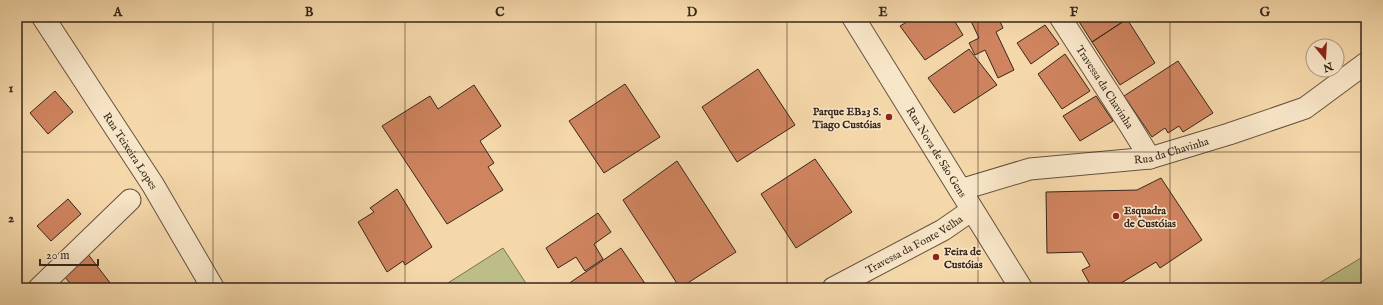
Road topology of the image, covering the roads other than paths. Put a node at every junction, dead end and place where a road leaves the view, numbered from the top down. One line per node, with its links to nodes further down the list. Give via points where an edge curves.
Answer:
1 (43, 17): 10 (street, Rua Teixeira Lopes, via 153,185)
2 (853, 17): 6 (street, Rua Nova de São Gens)
3 (1060, 17): 5 (street, Travessa da Chavinha)
4 (1366, 63): 5 (street, Rua da Chavinha, via 1305,108)
5 (1150, 158): 6 (street, Rua da Chavinha, via 1030,169)
6 (960, 190): 8 (street, Rua Nova de São Gens)
7 (130, 200): 9 (street)
8 (972, 210): 11 (street, Travessa da Fonte Velha, via 943,230); 12 (street, Rua Nova de São Gens)
9 (39, 288)
10 (213, 288)
11 (833, 288)
12 (1021, 288)

